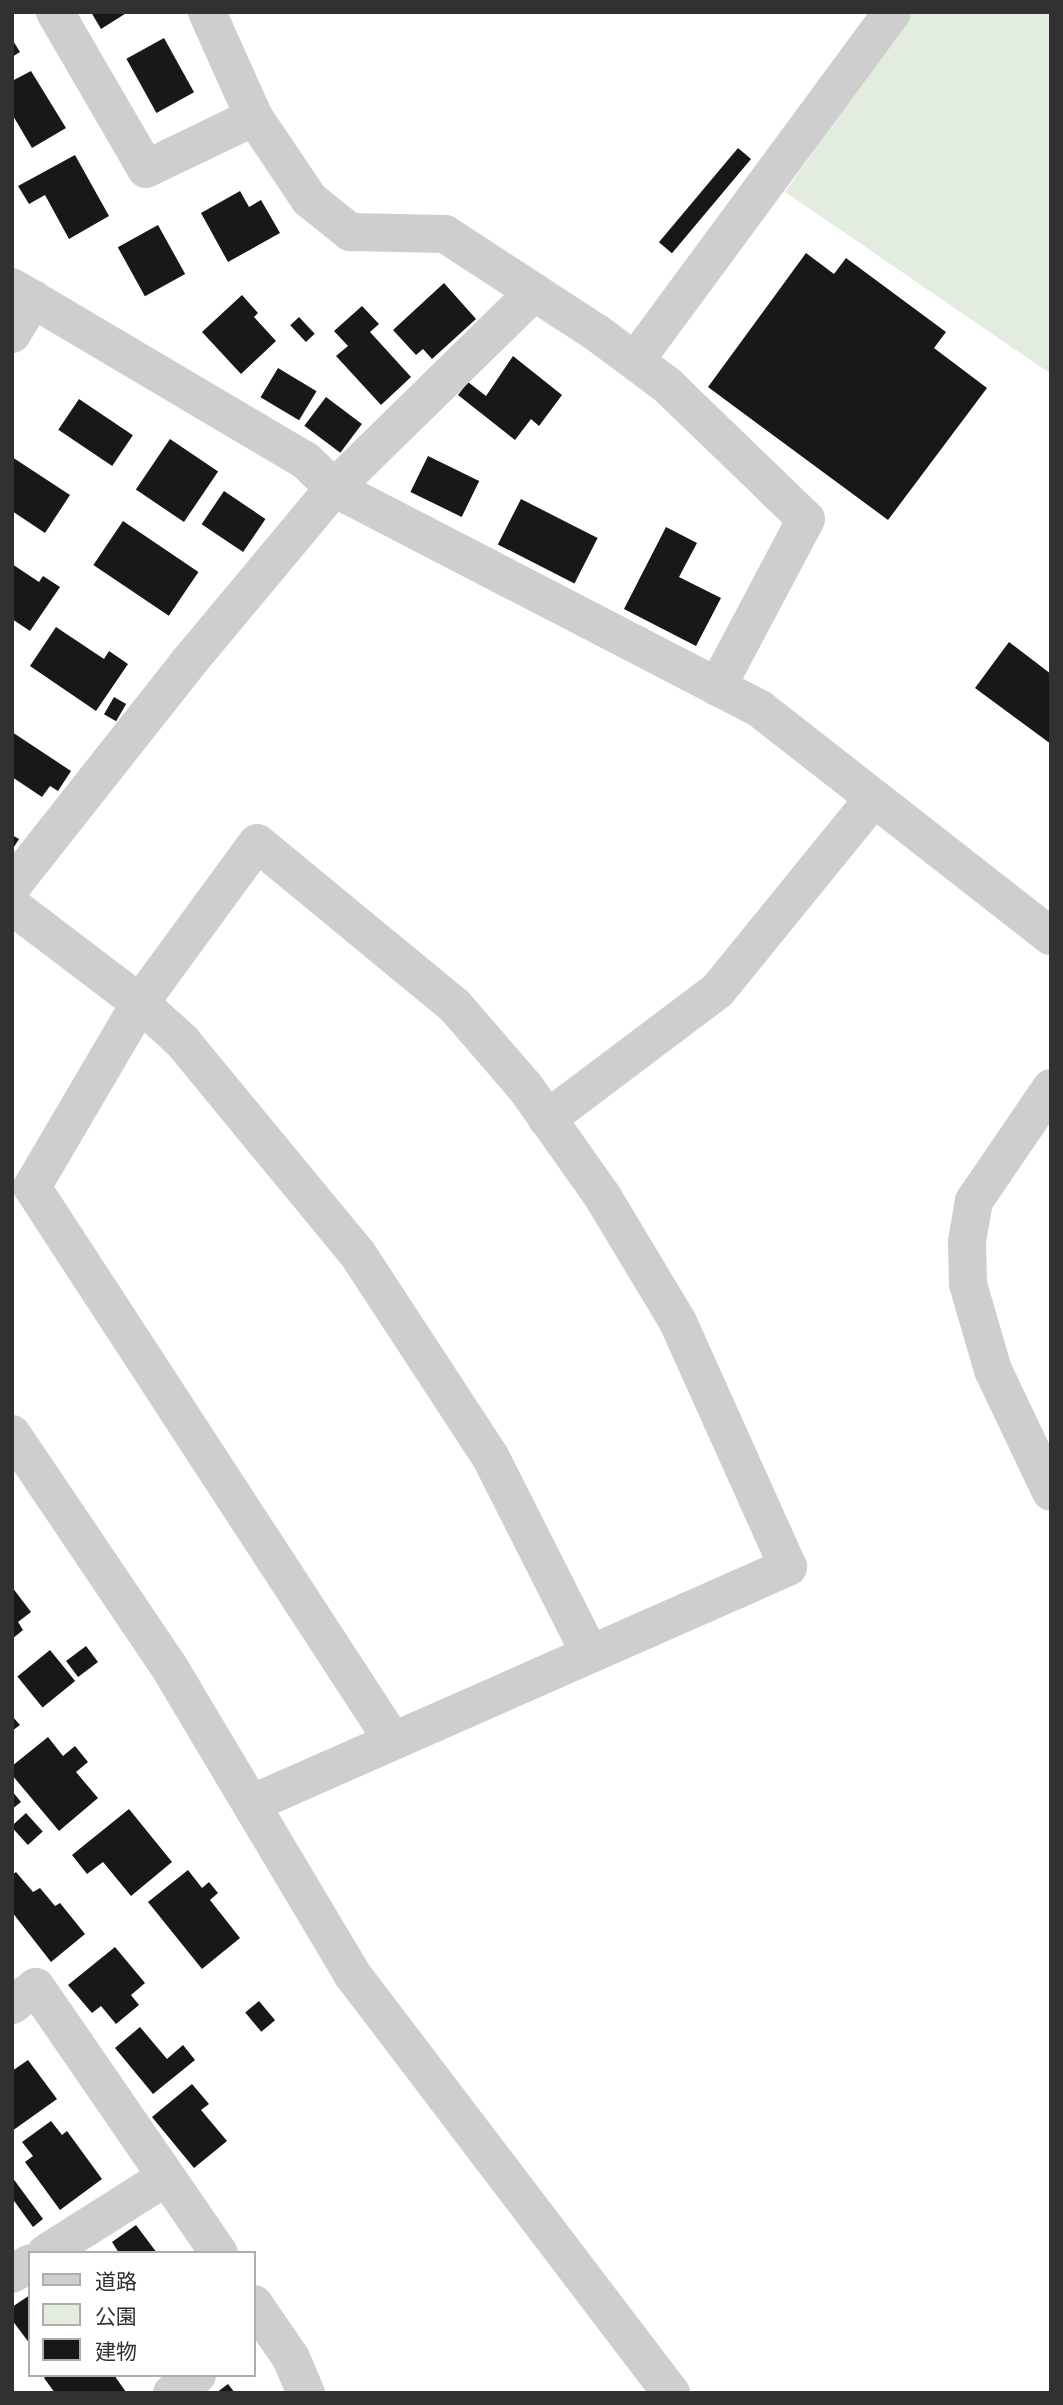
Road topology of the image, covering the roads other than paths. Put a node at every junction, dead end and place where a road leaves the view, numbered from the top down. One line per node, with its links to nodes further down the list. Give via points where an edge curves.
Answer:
1 (55, 12): 4 (street, via 146,169)
2 (207, 12): 4 (street)
3 (892, 12): 8 (street)
4 (254, 117): 5 (street, via 309,199 350,232 444,234)
5 (534, 292): 8 (street); 9 (street)
6 (23, 293): 7 (street); 9 (street, via 305,460)
7 (12, 334)
8 (635, 361): 10 (street, via 762,471 806,519)
9 (334, 488): 10 (street); 12 (street)
10 (717, 687): 11 (street, via 760,709)
11 (874, 798): 14 (street); 17 (street, via 718,990)
12 (12, 886)
13 (12, 906): 15 (street)
14 (1051, 936)
15 (140, 1003): 17 (street, via 257,843 455,1006); 20 (street, via 182,1041 357,1253 491,1458); 21 (street, via 32,1187)
16 (1051, 1088): 19 (street, via 974,1201 967,1241 968,1284 993,1370)
17 (547, 1119): 20 (street, via 603,1197 678,1322 788,1567)
18 (12, 1434): 22 (street, via 93,1548)
19 (1051, 1492)
20 (590, 1654): 21 (street)
21 (393, 1741): 22 (street)
22 (253, 1803): 33 (street, via 352,1974)
23 (12, 2005): 24 (street, via 36,1987)
24 (166, 2176): 25 (street); 26 (street)
25 (49, 2251)
26 (218, 2251)
27 (28, 2264): 28 (street)
28 (12, 2274)
29 (259, 2322): 32 (street, via 291,2358)
30 (194, 2377): 31 (street)
31 (172, 2393)
32 (306, 2393)
33 (671, 2393)

